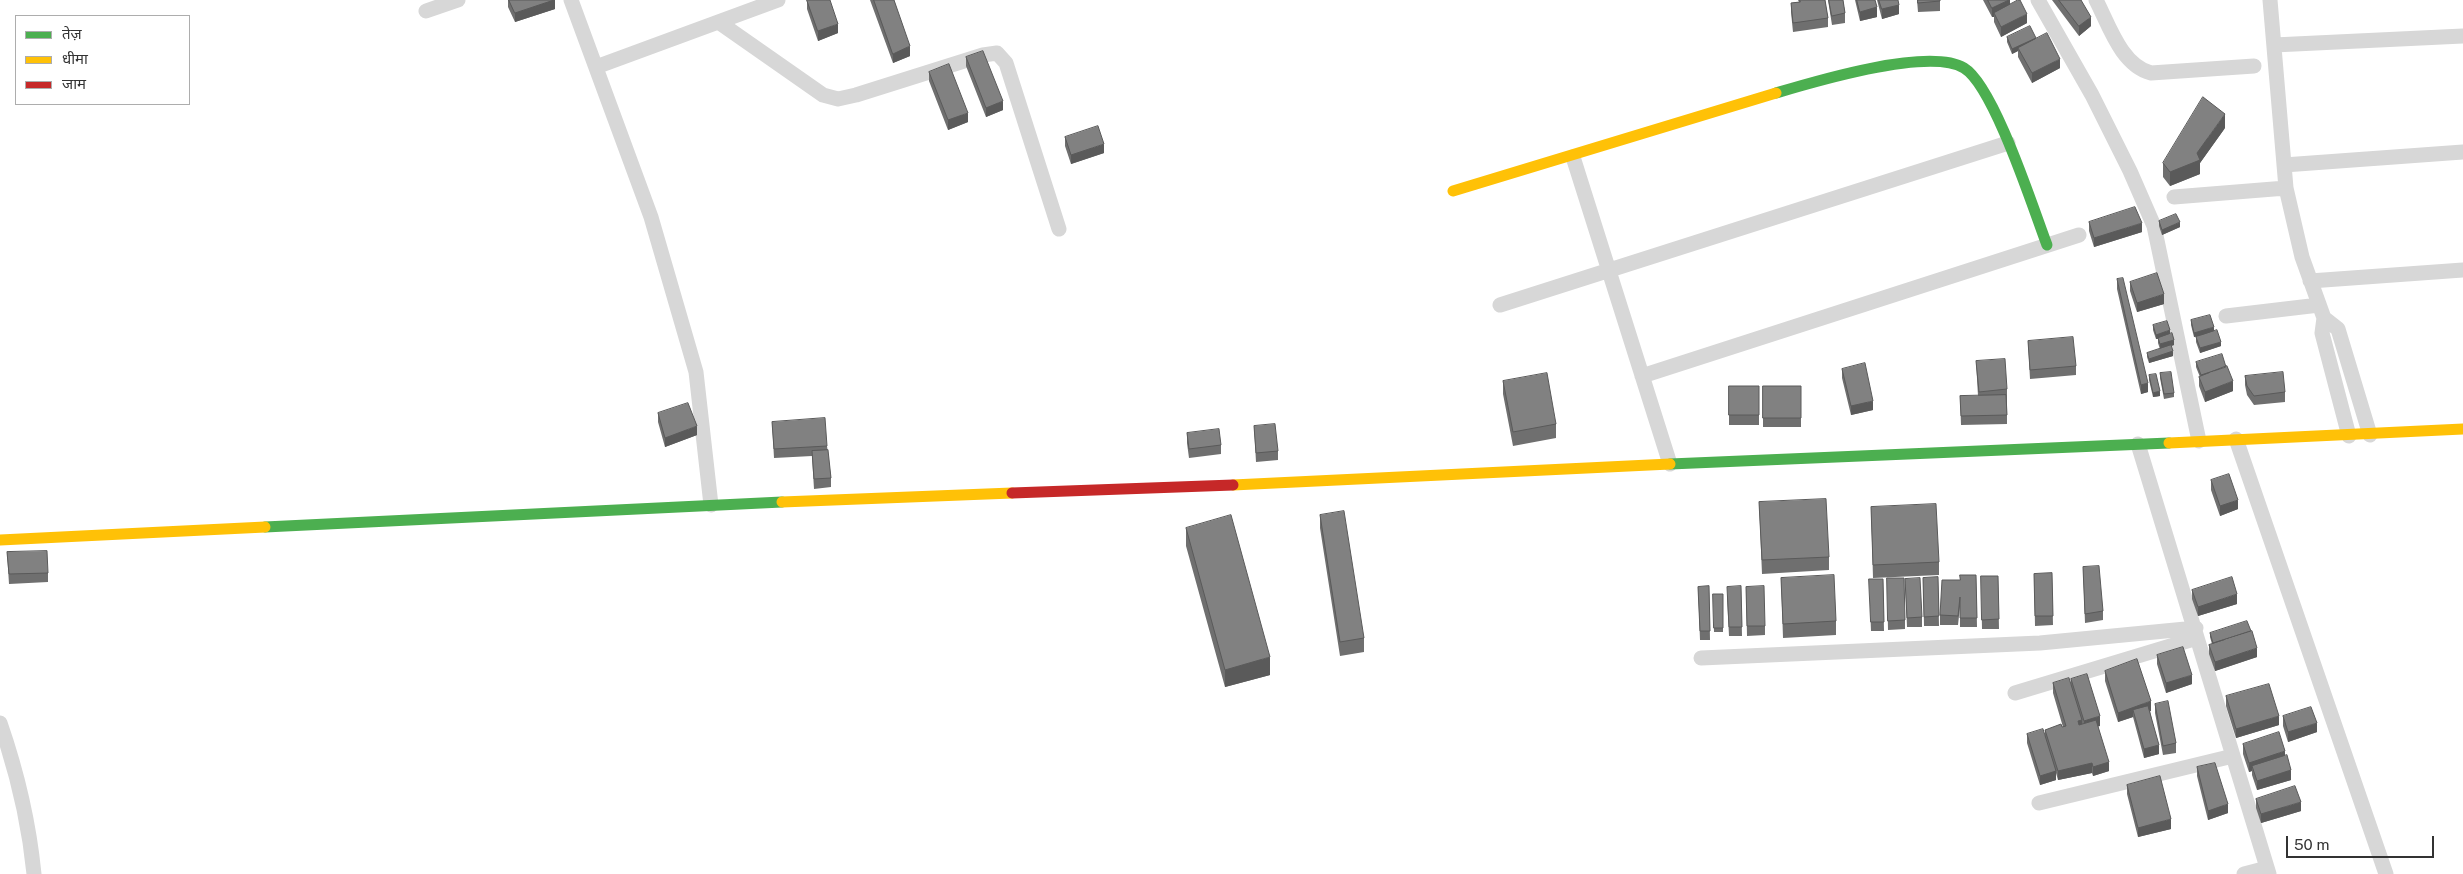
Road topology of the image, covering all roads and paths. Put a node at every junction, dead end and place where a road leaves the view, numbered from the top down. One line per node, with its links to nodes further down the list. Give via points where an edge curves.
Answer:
1 (458, 0): 7 (street)
2 (571, 0): 12 (street)
3 (778, 0): 8 (street)
4 (2038, 0): 36 (street, via 2092,95 2154,226)
5 (2096, 0): 11 (street, via 2128,59 2142,71)
6 (2270, 0): 10 (street)
7 (426, 11)
8 (720, 23): 12 (street); 20 (street, via 823,95 838,99 997,53 1006,63)
9 (2463, 36): 10 (street)
10 (2274, 45): 16 (street)
11 (2254, 66)
12 (596, 67): 39 (street, via 651,217 696,372)
13 (2008, 143): 15 (street, via 1985,92 1966,69 1949,61 1926,60 1827,78); 22 (street); 23 (street)
14 (2463, 152): 16 (street)
15 (1573, 157): 18 (street); 23 (street)
16 (2284, 165): 17 (street)
17 (2286, 188): 19 (street); 25 (street, via 2295,233)
18 (1454, 191)
19 (2174, 197)
20 (1059, 229)
21 (2079, 235): 22 (street)
22 (2047, 245): 30 (street)
23 (1608, 270): 26 (street); 30 (street)
24 (2463, 270): 25 (street)
25 (2310, 281): 27 (street)
26 (1500, 305)
27 (2322, 312): 28 (street); 29 (street, via 2338,329); 31 (street, via 2322,333)
28 (2226, 316)
29 (2352, 374): 31 (street); 33 (street)
30 (1642, 376): 38 (street)
31 (2333, 376): 34 (street)
32 (2463, 429): 33 (street)
33 (2370, 435): 34 (street)
34 (2349, 436): 35 (street)
35 (2236, 439): 36 (street); 50 (street)
36 (2199, 441): 37 (street)
37 (2138, 444): 38 (street); 41 (street)
38 (1670, 464): 39 (street)
39 (711, 505): 40 (street)
40 (0, 540)
41 (2196, 633): 42 (street); 43 (street); 45 (street)
42 (1702, 658)
43 (2015, 693)
44 (0, 723): 48 (street, via 12,757)
45 (2233, 756): 46 (street); 47 (street)
46 (2039, 803)
47 (2268, 871): 49 (street)
48 (34, 874)
49 (2244, 874)
50 (2386, 874)

